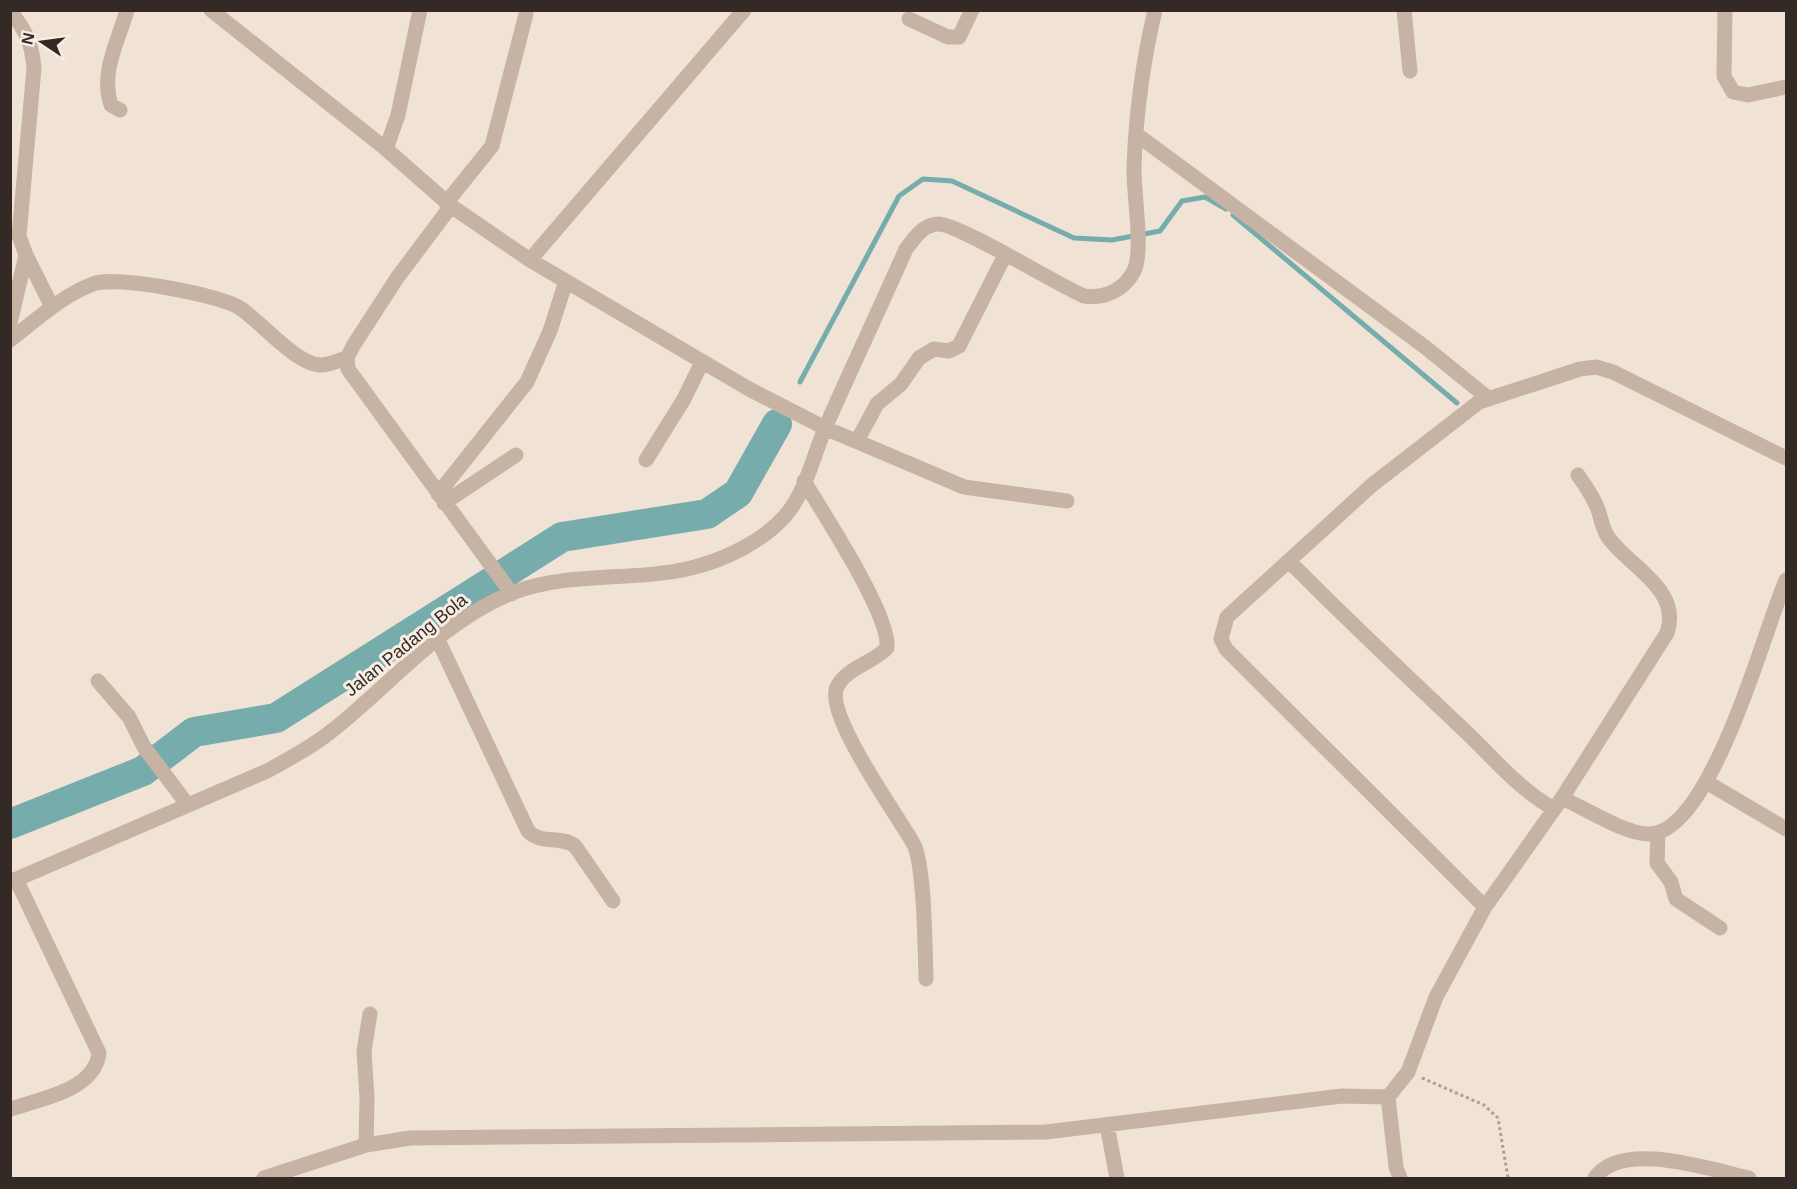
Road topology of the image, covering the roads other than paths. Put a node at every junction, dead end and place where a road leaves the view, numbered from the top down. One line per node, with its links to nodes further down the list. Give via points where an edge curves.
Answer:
1 (127, 10): 14 (street, via 105,89 111,105)
2 (211, 10): 16 (street)
3 (420, 10): 16 (street, via 398,115)
4 (744, 10): 20 (street)
5 (972, 10): 11 (street, via 959,37 948,37)
6 (1155, 10): 15 (street)
7 (1404, 10): 12 (street)
8 (1725, 10): 13 (street, via 1724,76 1733,92 1749,95)
9 (10, 11): 18 (street, via 26,32 34,68 19,223)
10 (526, 14): 17 (street, via 492,146)
11 (909, 19)
12 (1410, 71)
13 (1786, 87)
14 (120, 110)
15 (1136, 134): 19 (street, Jalan Padang Bola, via 1138,254 1127,281 1116,291 1095,297 1071,290); 27 (street, via 1416,340)
16 (386, 149): 17 (street)
17 (448, 205): 20 (street); 25 (street)
18 (26, 255): 22 (street); 23 (street)
19 (1005, 255): 28 (street, Jalan Padang Bola, via 957,228 939,223 922,229 906,249); 29 (street, via 959,346 949,351 934,349 919,358 902,384 877,404)
20 (530, 260): 21 (street)
21 (566, 281): 26 (street); 35 (street, via 550,331 527,382)
22 (52, 307): 24 (street); 25 (street, via 102,282 196,293 238,307 308,362 323,365)
23 (10, 322)
24 (10, 340)
25 (347, 358): 35 (street, via 353,379)
26 (702, 362): 28 (street); 32 (street, via 688,393)
27 (1488, 398): 30 (street, via 1580,369 1605,368); 37 (street, via 1372,485)
28 (825, 428): 29 (street); 34 (street, Jalan Padang Bola)
29 (857, 441): 36 (street, via 964,488)
30 (1785, 453)
31 (516, 455): 35 (street)
32 (646, 460)
33 (1578, 475): 44 (street, via 1593,498 1606,534 1652,580 1671,614 1666,633)
34 (804, 481): 39 (street, Jalan Padang Bola, via 784,517 762,537 728,555 684,569 538,586); 51 (street, via 887,633 887,648 843,679 834,702 843,725 918,852)
35 (441, 499): 39 (street)
36 (1067, 501)
37 (1289, 561): 44 (street, via 1489,753 1516,784); 49 (street, via 1227,617 1221,639 1226,649)
38 (1785, 583): 42 (street, via 1754,676)
39 (512, 594): 40 (street, Jalan Padang Bola, via 476,612)
40 (438, 640): 43 (street, Jalan Padang Bola, via 329,733 297,755); 48 (street, via 528,831 537,838 568,841 575,846)
41 (98, 681): 43 (street, via 133,722 144,747)
42 (1708, 783): 45 (street); 46 (street, via 1678,820)
43 (187, 804): 47 (street, Jalan Padang Bola)
44 (1558, 804): 46 (street, via 1632,831); 49 (street)
45 (1786, 829)
46 (1658, 833): 50 (street, via 1658,863 1671,882 1676,899)
47 (13, 880): 54 (street, via 99,1053 92,1075 81,1083)
48 (613, 901)
49 (1485, 907): 53 (street, via 1436,997 1408,1072)
50 (1720, 928)
51 (926, 979)
52 (370, 1014): 56 (street, via 364,1051)
53 (1388, 1097): 55 (street, via 1342,1096); 59 (street, via 1395,1167)
54 (10, 1109)
55 (1107, 1125): 56 (street, via 998,1133 478,1135 410,1138); 58 (street)
56 (366, 1145): 57 (street)
57 (264, 1179)
58 (1118, 1179)
59 (1400, 1179)
60 (1595, 1179): 61 (street, via 1610,1166 1637,1158)
61 (1749, 1179)

